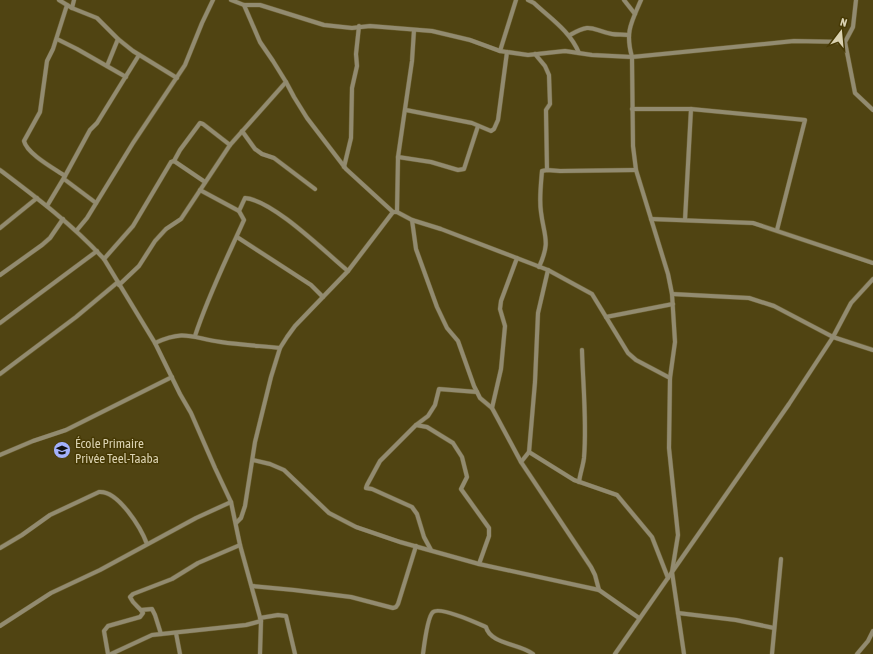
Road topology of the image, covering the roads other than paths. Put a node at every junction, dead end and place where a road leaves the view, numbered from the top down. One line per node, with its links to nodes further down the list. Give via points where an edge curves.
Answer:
1 (59, 0): 10 (street)
2 (74, 0): 12 (street)
3 (213, 0): 29 (street)
4 (231, 0): 11 (street)
5 (516, 0): 21 (street)
6 (528, 0): 17 (street)
7 (624, 0): 13 (street)
8 (640, 0): 13 (street)
9 (856, 0): 20 (street, via 852,31)
10 (67, 5): 12 (street); 18 (street)
11 (244, 5): 14 (street, via 260,5 324,25 352,28); 30 (street, via 260,42)
12 (72, 8): 19 (street, via 97,18)
13 (635, 14): 16 (street)
14 (359, 26): 15 (street); 40 (street, via 357,66 352,88 351,138)
15 (414, 30): 21 (street, via 446,33); 33 (street)
16 (628, 35): 17 (street, via 611,34 588,27); 26 (street)
17 (570, 36): 23 (street)
18 (57, 39): 27 (street); 44 (street, via 47,61 40,112 24,141 39,159)
19 (118, 39): 25 (street); 27 (street)
20 (844, 42): 26 (street, via 794,41); 34 (street, via 855,93)
21 (500, 50): 22 (street)
22 (507, 52): 24 (street); 35 (street, via 498,120 491,131)
23 (579, 53): 24 (street, via 565,51); 26 (street)
24 (534, 54): 42 (street, via 549,75 550,104 546,110)
25 (139, 55): 28 (street); 29 (street)
26 (632, 57): 31 (street)
27 (107, 66): 28 (street)
28 (126, 77): 44 (street, via 90,130)
29 (177, 78): 49 (street)
30 (286, 82): 36 (street); 40 (street, via 307,118)
31 (632, 109): 32 (street); 43 (street)
32 (691, 109): 56 (street); 59 (street, via 806,120)
33 (406, 110): 35 (street); 38 (street)
34 (873, 110)
35 (478, 126): 38 (street, via 462,170)
36 (242, 131): 37 (street); 46 (street, via 255,149 274,158)
37 (230, 146): 39 (street, via 200,123); 45 (street)
38 (398, 157): 52 (street)
39 (174, 161): 45 (street); 63 (street, via 169,164 133,226)
40 (344, 167): 52 (street)
41 (0, 170): 48 (street)
42 (547, 170): 43 (street); 65 (street, via 542,171 541,212 546,244)
43 (636, 170): 54 (street)
44 (64, 178): 49 (street); 50 (street)
45 (205, 182): 47 (street)
46 (315, 189)
47 (200, 190): 51 (street); 70 (street, via 181,219 154,241 139,266)
48 (37, 198): 50 (street); 57 (street)
49 (96, 202): 58 (street)
50 (47, 206): 53 (street)
51 (239, 210): 60 (street, via 244,220); 67 (street, via 245,198 257,200 303,231)
52 (395, 212): 55 (street); 67 (street)
53 (63, 219): 58 (street); 68 (street, via 50,238)
54 (651, 219): 56 (street); 71 (street)
55 (412, 220): 62 (street, via 441,228); 85 (street, via 416,249 437,307 447,328 458,341)
56 (685, 220): 59 (street, via 753,223)
57 (0, 228)
58 (76, 230): 61 (street)
59 (777, 230): 64 (street)
60 (237, 237): 72 (street, via 311,285); 76 (street)
61 (97, 251): 63 (street); 75 (street)
62 (517, 258): 65 (street); 86 (street, via 501,301 500,309 506,326 501,369)
63 (104, 259): 70 (street)
64 (873, 263)
65 (540, 267): 66 (street)
66 (548, 270): 74 (street, via 592,294); 88 (street, via 538,313)
67 (348, 271): 72 (street)
68 (0, 275)
69 (873, 279): 77 (street, via 851,303)
70 (119, 284): 78 (street); 82 (street)
71 (672, 294): 73 (street); 77 (street, via 749,298 774,306)
72 (323, 297): 79 (street, via 295,326)
73 (673, 304): 74 (street); 84 (street, via 675,342)
74 (606, 317): 84 (street, via 628,353)
75 (0, 323)
76 (195, 336): 78 (street, via 176,335); 79 (street, via 221,342)
77 (833, 337): 81 (street); 102 (street)
78 (155, 343): 83 (street)
79 (280, 348): 90 (street, via 255,442)
80 (582, 350): 92 (street, via 585,392 584,458)
81 (873, 350)
82 (0, 374)
83 (172, 378): 89 (street, via 66,430); 93 (street)
84 (670, 378): 102 (street, via 669,448 678,532)
85 (477, 392): 86 (street); 87 (street, via 439,389 433,410)
86 (492, 408): 91 (street)
87 (416, 425): 99 (street, via 380,462 366,488 412,507 418,514); 101 (street, via 427,427 453,443 462,457 467,476 461,489 489,528 489,536)
88 (529, 452): 91 (street); 92 (street)
89 (0, 455)
90 (253, 460): 94 (street, via 245,506); 97 (street, via 284,470 329,513 356,527)
91 (521, 462): 105 (street, via 591,567)
92 (578, 482): 103 (street, via 617,495 652,537)
93 (232, 502): 94 (street); 95 (street)
94 (236, 524): 96 (street)
95 (147, 544): 98 (street, via 143,534 115,497 99,492 50,515); 110 (street, via 51,593)
96 (240, 545): 104 (street); 106 (street, via 198,563 172,579 133,594 130,597 133,604)
97 (416, 546): 99 (street); 104 (street, via 398,604 393,608 352,597)
98 (0, 548)
99 (430, 550): 101 (street)
100 (781, 559): 111 (street)
101 (479, 564): 105 (street)
102 (672, 572): 103 (street); 107 (street)
103 (668, 578): 108 (street)
104 (252, 586): 109 (street)
105 (599, 590): 108 (street)
106 (142, 610): 114 (street, via 152,609); 115 (street, via 140,617 108,626 104,631)
107 (678, 612): 111 (street); 122 (street)
108 (639, 618): 121 (street)
109 (261, 619): 113 (street, via 246,624); 117 (street); 118 (street, via 286,616)
110 (0, 626)
111 (774, 628): 123 (street)
112 (873, 631): 124 (street)
113 (176, 633): 114 (street); 116 (street)
114 (161, 634): 115 (street, via 145,638)
115 (110, 654)
116 (180, 654)
117 (260, 654)
118 (295, 654)
119 (423, 654): 120 (street, via 428,618 439,610 486,626 492,636)
120 (533, 654)
121 (615, 654)
122 (684, 654)
123 (772, 654)
124 (857, 654)

